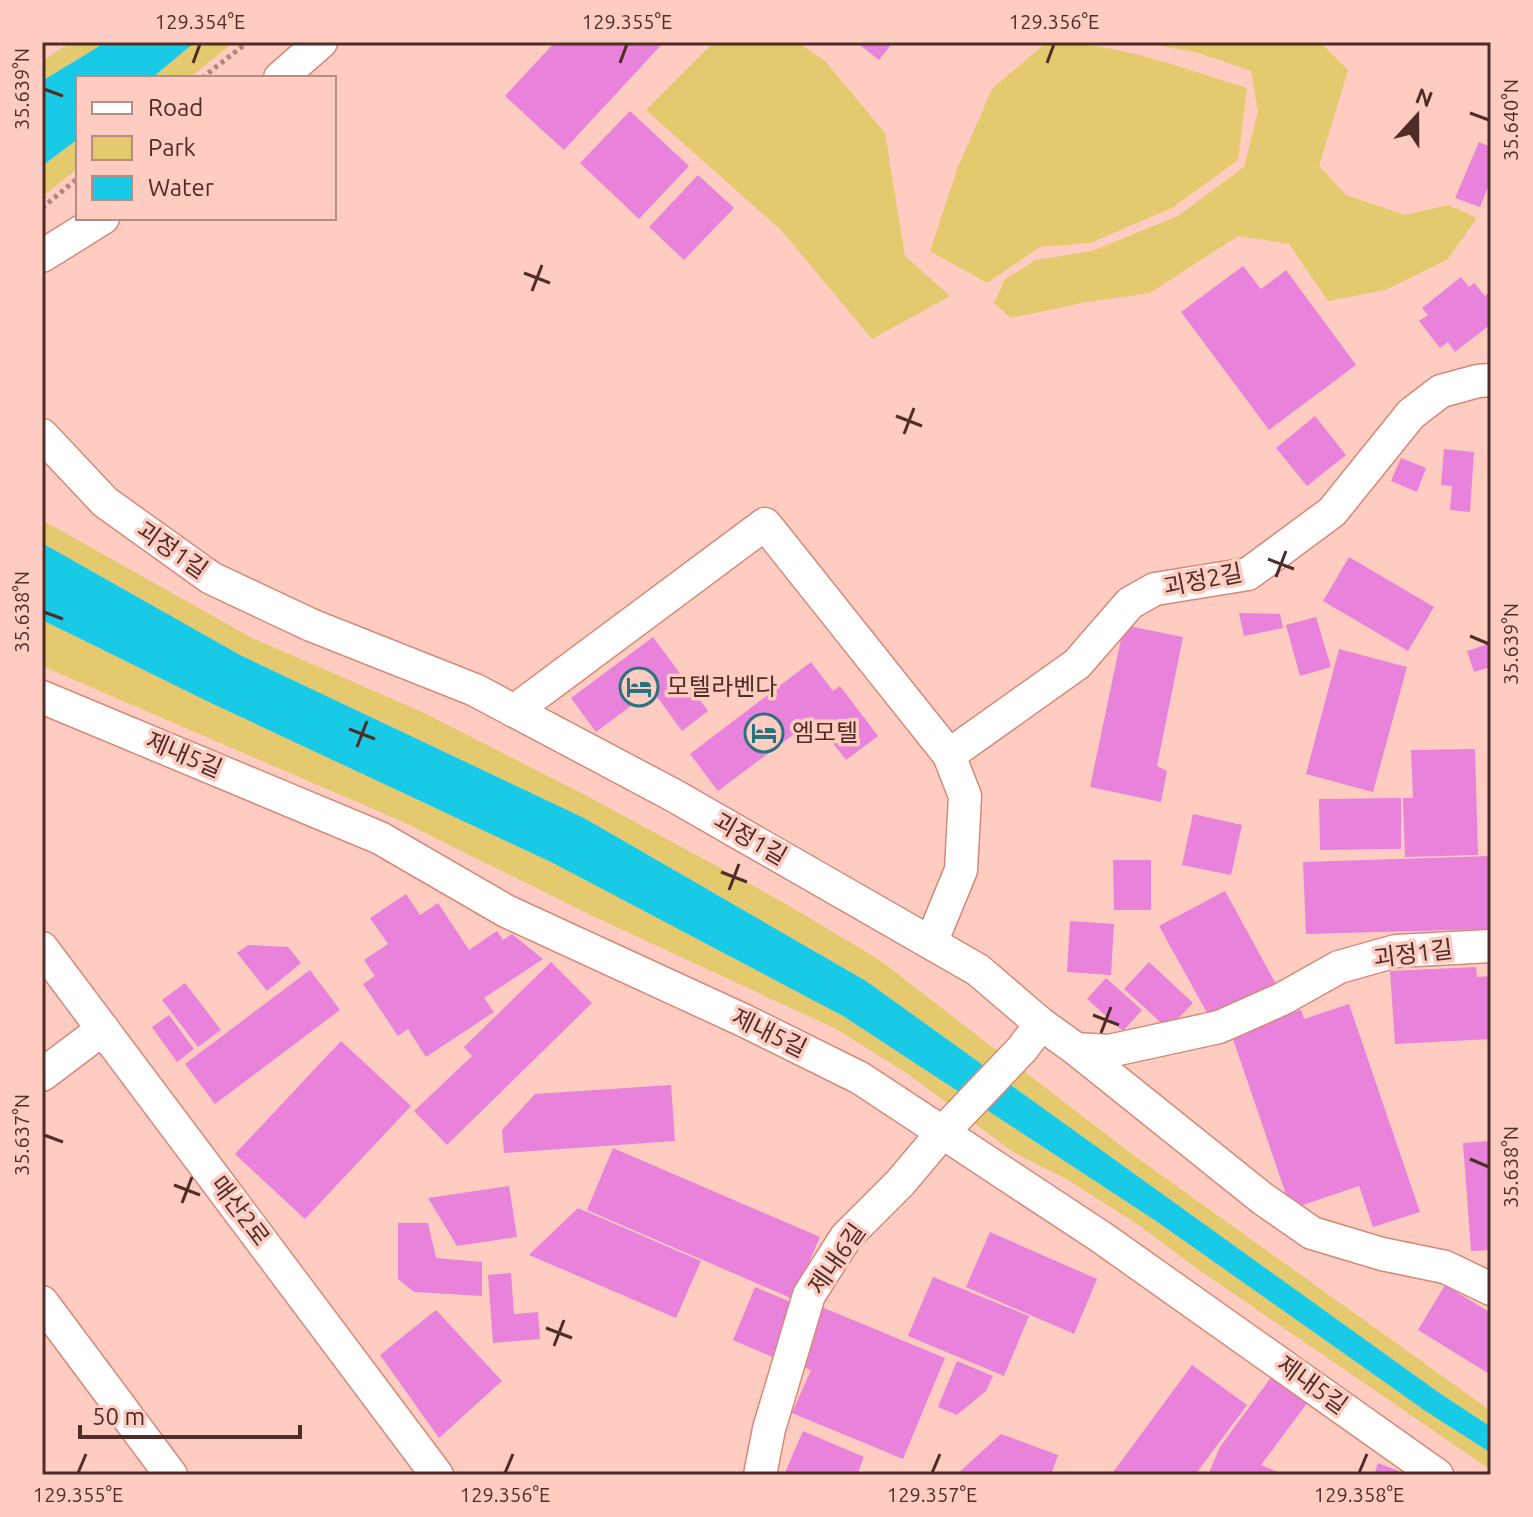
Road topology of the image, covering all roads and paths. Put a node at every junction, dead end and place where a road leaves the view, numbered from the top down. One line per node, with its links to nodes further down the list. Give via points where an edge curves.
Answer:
1 (248, 42): 3 (path)
2 (321, 42): 4 (street)
3 (205, 76)
4 (282, 76)
5 (76, 180): 6 (path)
6 (42, 208)
7 (100, 220): 8 (street)
8 (42, 256)
9 (1491, 380): 13 (street, 괴정2길, via 1441,391 1411,414 1332,512 1248,574 1155,589 1130,603 1077,664)
10 (42, 435): 12 (street, 괴정1길, via 105,502 211,578)
11 (42, 697): 21 (street, 제내5길, via 380,838 506,911 745,1021)
12 (514, 711): 13 (street, via 765,524); 14 (street, 괴정1길)
13 (949, 755): 14 (street, via 965,796 961,870)
14 (931, 943): 18 (street, 괴정1길, via 978,970)
15 (1491, 946): 19 (street, 괴정1길, via 1396,951 1339,967 1219,1027 1109,1051)
16 (42, 948): 17 (street, 매산2로)
17 (103, 1029): 20 (street); 24 (street, 매산2로)
18 (1032, 1036): 19 (street, 괴정1길); 21 (street, 제내6길)
19 (1076, 1049): 22 (street, via 1312,1233 1445,1267)
20 (42, 1075)
21 (950, 1126): 26 (street, 제내6길, via 846,1237 809,1295); 27 (street, 제내5길)
22 (1491, 1289)
23 (42, 1302): 25 (street)
24 (427, 1471)
25 (171, 1475)
26 (760, 1475)
27 (1437, 1475)

